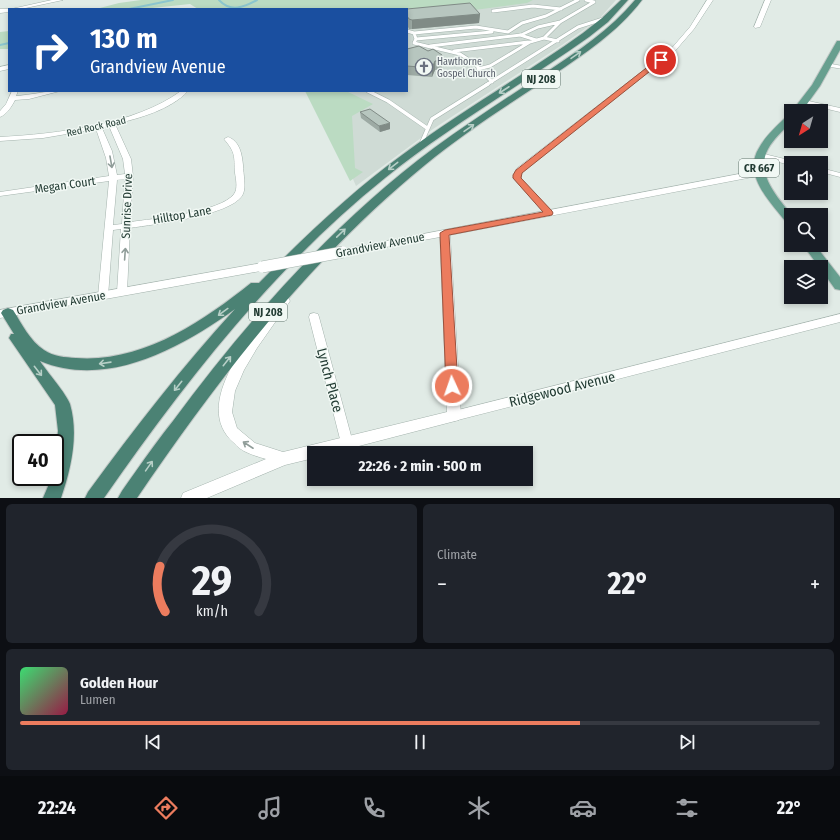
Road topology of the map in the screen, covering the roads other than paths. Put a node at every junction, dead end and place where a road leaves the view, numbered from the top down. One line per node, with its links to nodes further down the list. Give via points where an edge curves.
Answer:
1 (60, 0): 8 (street)
2 (578, 0): 9 (lane)
3 (586, 0): 12 (lane, via 594,2)
4 (625, 0): 11 (highway, NJ 208)
5 (639, 0): 61 (highway, NJ 208, one-way to 5, via 358,217 421,163 600,39)
6 (710, 0): 55 (street, via 692,28 673,50 519,171 517,178)
7 (768, 0): 13 (street)
8 (18, 8)
9 (561, 9): 10 (lane, via 533,6); 16 (lane, via 522,23)
10 (493, 11)
11 (613, 13): 22 (lane, via 596,22 582,25); 45 (highway, NJ 208, one-way to 45, via 575,43)
12 (560, 22): 18 (lane, via 538,27); 19 (lane)
13 (757, 27)
14 (408, 31): 17 (lane)
15 (499, 31): 16 (lane); 17 (lane, via 476,27); 20 (lane)
16 (511, 31): 18 (lane)
17 (414, 33): 20 (lane)
18 (521, 35): 21 (lane); 25 (lane)
19 (544, 38): 21 (lane); 22 (lane)
20 (416, 39): 25 (lane, via 414,43)
21 (536, 40): 23 (lane)
22 (558, 41): 30 (lane)
23 (530, 42): 26 (lane); 29 (lane, via 490,66)
24 (840, 44): 27 (main road)
25 (426, 47): 26 (lane)
26 (451, 52): 29 (lane, via 460,54 474,63)
27 (828, 64): 28 (lane); 36 (main road)
28 (840, 67)
29 (478, 69): 30 (lane)
30 (492, 82): 42 (lane, via 432,119)
31 (16, 92): 35 (street)
32 (52, 92): 35 (street)
33 (184, 92): 39 (street, Red Rock Road, via 149,112)
34 (370, 92): 42 (lane, via 388,101)
35 (13, 98): 38 (street)
36 (804, 102): 37 (street)
37 (840, 110)
38 (0, 115)
39 (111, 122): 41 (street, Red Rock Road); 51 (street, Sunrise Drive, via 127,159)
40 (784, 125): 46 (main road, CR 667, via 766,144)
41 (98, 126): 44 (street, Red Rock Road, via 56,134); 52 (street, Sunrise Drive, one-way to 52, via 110,155)
42 (427, 128): 45 (lane)
43 (228, 138): 56 (street, Hilltop Lane, via 238,152 240,182 237,196 224,206 206,212)
44 (0, 139)
45 (420, 146): 59 (highway, NJ 208, one-way to 59, via 361,192)
46 (760, 155): 47 (street); 49 (main road, CR 667)
47 (784, 161)
48 (828, 172): 50 (street)
49 (760, 173): 54 (main road, CR 667, via 765,186); 55 (street, Grandview Avenue)
50 (840, 175)
51 (129, 176): 52 (street, Megan Court); 56 (street, Sunrise Drive)
52 (113, 178): 53 (street, Megan Court); 57 (street, Sunrise Drive)
53 (0, 194)
54 (784, 212)
55 (549, 213): 58 (street, Grandview Avenue)
56 (127, 225): 57 (street, Hilltop Lane); 63 (street, Sunrise Drive, one-way to 56)
57 (109, 228): 64 (street, Sunrise Drive)
58 (445, 233): 63 (street, Grandview Avenue, bridge); 68 (street)
59 (297, 252): 65 (highway, one-way to 65, via 233,304 194,331 145,353 108,363 74,364 45,357 33,348); 72 (highway, NJ 208, one-way to 72, via 194,366)
60 (814, 252): 62 (main road)
61 (314, 260): 70 (street, one-way to 61, via 256,450 234,434 226,423 225,397 245,357); 73 (highway, NJ 208, one-way to 61, via 221,368)
62 (840, 286)
63 (122, 292): 64 (street, Grandview Avenue)
64 (103, 296): 65 (street, Grandview Avenue)
65 (4, 313): 71 (highway, one-way to 71, via 11,331 62,404 66,431 65,446 60,477)
66 (314, 317): 69 (street, Lynch Place)
67 (840, 318): 68 (street, Ridgewood Avenue)
68 (454, 416): 69 (street, Ridgewood Avenue)
69 (346, 443): 70 (street, Ridgewood Avenue)
70 (283, 459): 74 (street, Ridgewood Avenue)
71 (52, 498)
72 (94, 498)
73 (127, 498)
74 (189, 498)

